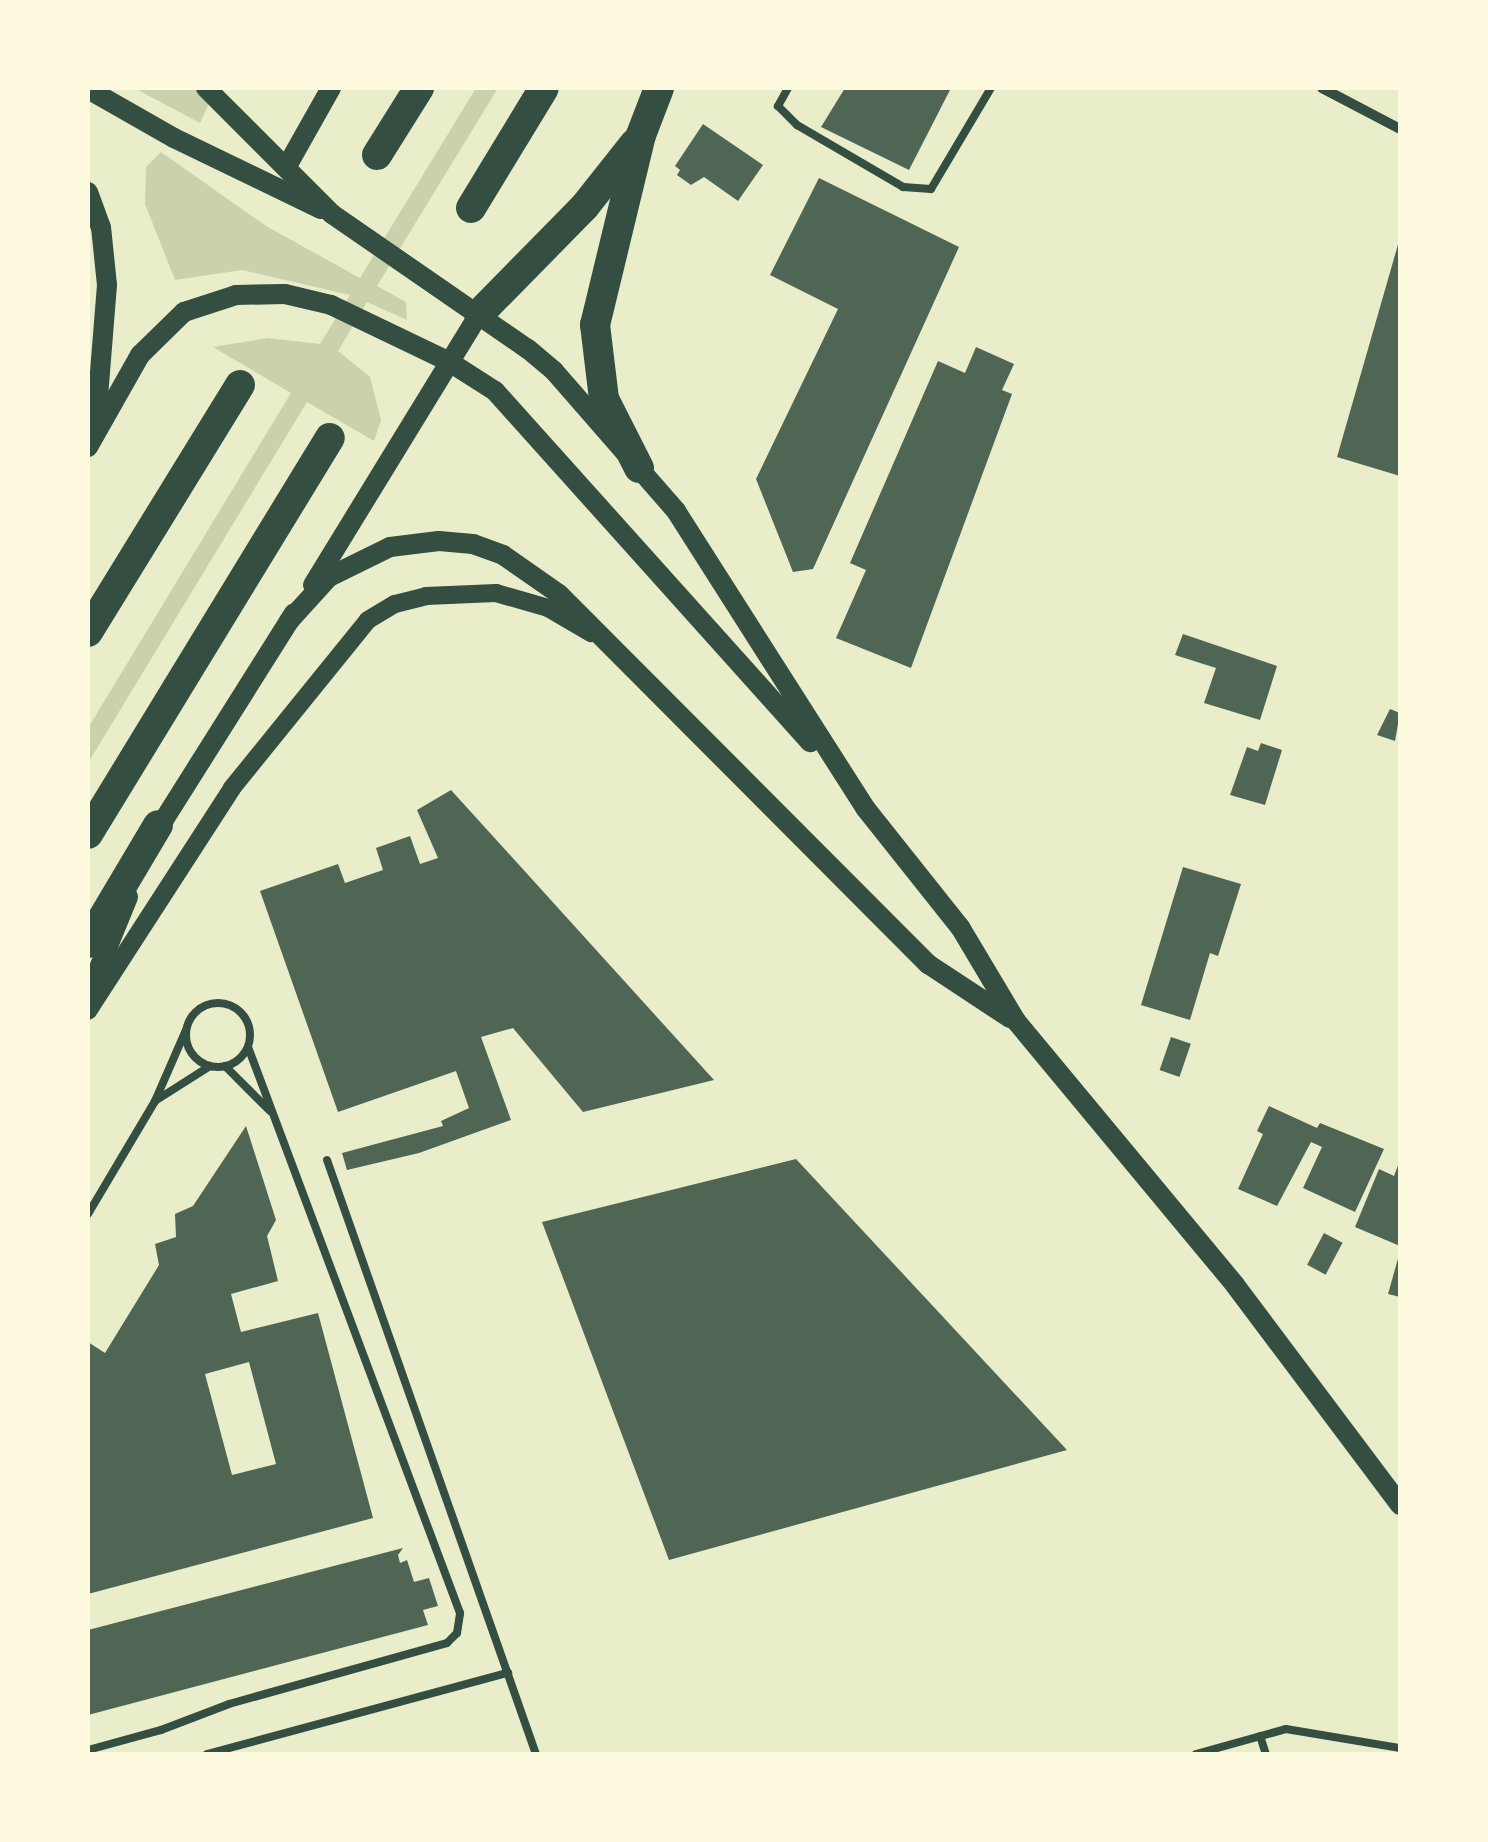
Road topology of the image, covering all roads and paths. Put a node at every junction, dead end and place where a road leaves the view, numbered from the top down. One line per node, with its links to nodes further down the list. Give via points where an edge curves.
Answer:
1 (206, 88): 13 (main road)
2 (331, 88): 13 (main road)
3 (419, 88): 12 (highway)
4 (544, 88): 15 (highway)
5 (659, 88): 11 (highway)
6 (788, 88): 7 (lane, via 778,106 797,125 903,187 931,189)
7 (991, 88)
8 (1322, 88): 10 (street)
9 (88, 89): 16 (main road)
10 (1400, 129)
11 (641, 135): 17 (highway, via 585,206); 22 (highway, via 595,324 604,399)
12 (377, 155)
13 (287, 166): 16 (main road)
14 (88, 192): 21 (main road, via 107,285)
15 (471, 208)
16 (332, 214): 17 (main road)
17 (479, 314): 18 (main road); 22 (main road, via 554,371)
18 (448, 361): 21 (main road, via 307,298 236,295 184,312 140,355); 23 (main road); 26 (main road, via 495,391)
19 (240, 385): 24 (highway)
20 (330, 438): 28 (highway)
21 (91, 441)
22 (640, 468): 26 (main road, via 676,511)
23 (289, 622): 25 (main road, via 329,578 357,560 438,541 503,554 559,594); 27 (main road)
24 (88, 632)
25 (594, 634): 31 (street, via 548,608 496,593 426,596 368,620 232,788); 32 (main road, via 928,964)
26 (866, 809): 32 (main road, via 960,928)
27 (158, 825): 29 (highway); 30 (main road)
28 (88, 834)
29 (88, 943)
30 (88, 995)
31 (88, 1011)
32 (1016, 1021): 41 (main road, via 1235,1285)
33 (186, 1030): 34 (lane, via 192,1016 218,1002 245,1016); 35 (lane, via 187,1046); 37 (lane)
34 (248, 1047): 36 (lane); 38 (lane)
35 (210, 1066): 36 (lane); 37 (lane)
36 (225, 1066): 38 (lane)
37 (155, 1101): 40 (lane)
38 (270, 1111): 45 (lane, via 460,1613 456,1632 446,1644)
39 (327, 1160): 42 (lane)
40 (88, 1214)
41 (1400, 1505)
42 (508, 1673): 46 (lane); 47 (lane)
43 (1260, 1736): 44 (lane, via 1302,1729); 48 (lane); 49 (lane)
44 (1400, 1748)
45 (88, 1750)
46 (208, 1754)
47 (536, 1754)
48 (1196, 1754)
49 (1266, 1754)

